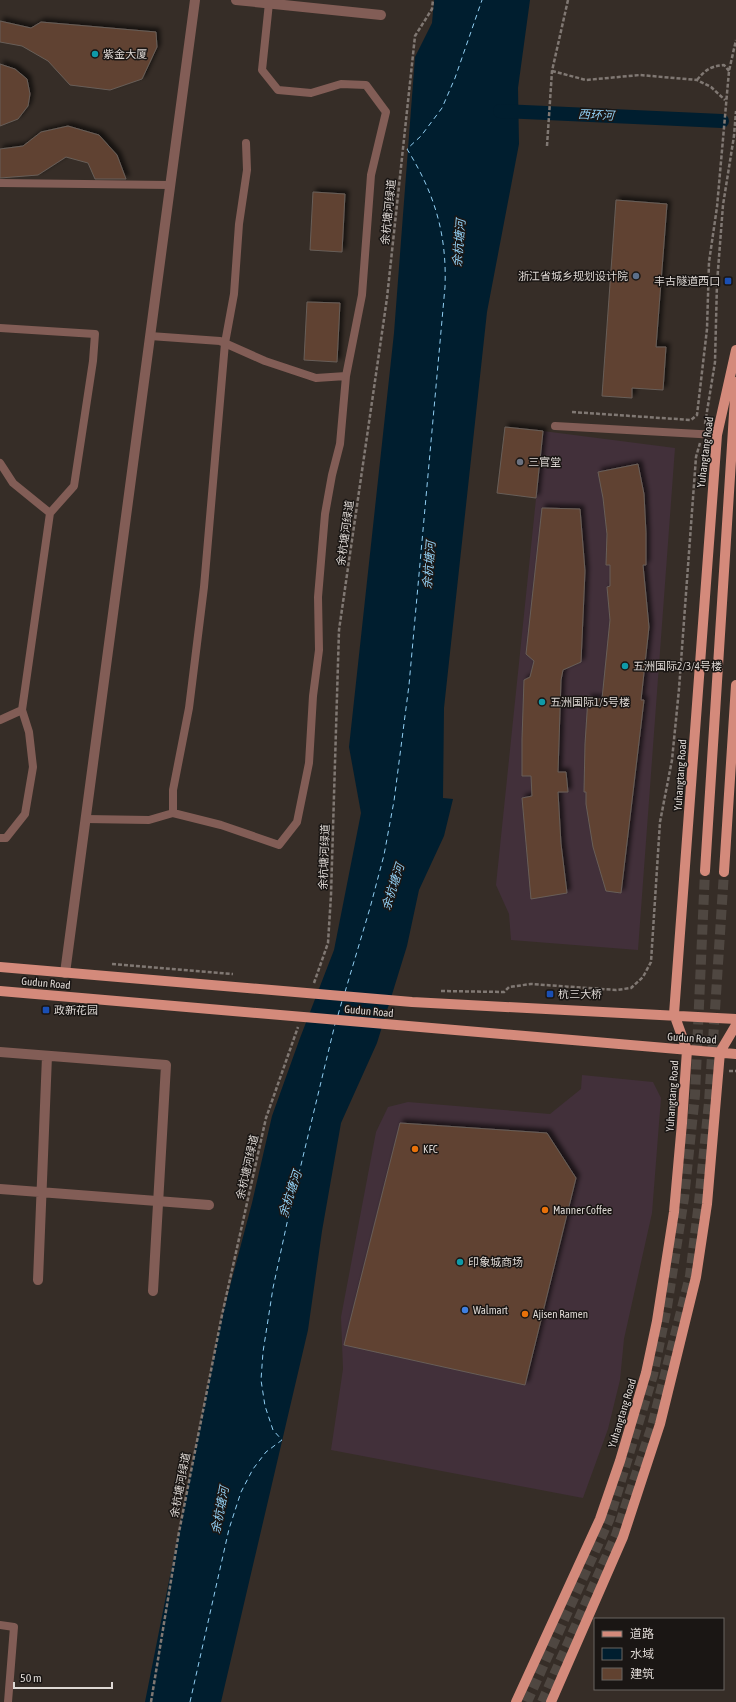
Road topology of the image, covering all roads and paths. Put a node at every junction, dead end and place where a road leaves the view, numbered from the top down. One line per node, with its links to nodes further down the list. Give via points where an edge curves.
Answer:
1 (195, 0): 16 (street)
2 (236, 0): 5 (street)
3 (433, 0): 39 (path, 余杭塘河绿道, via 432,9 414,36 387,298 339,630 332,887 328,943)
4 (568, 0): 8 (path)
5 (269, 3): 6 (street); 21 (lane, via 262,70 278,90 311,93 341,84 366,85 386,112 370,175 362,295)
6 (382, 15)
7 (736, 40): 9 (path)
8 (552, 71): 10 (path, via 586,80 640,75); 14 (path)
9 (730, 71): 10 (path, via 724,65 713,66 703,71); 23 (path, via 709,262 707,329 697,415 690,420)
10 (696, 80): 11 (path, via 711,87)
11 (725, 100)
12 (736, 111): 25 (path, via 723,205 717,283 715,362)
13 (246, 143): 19 (lane, via 247,170 239,224 234,294)
14 (547, 146)
15 (0, 183): 16 (lane)
16 (170, 185): 18 (street)
17 (0, 328): 28 (lane, via 95,334 74,486)
18 (150, 336): 19 (lane, via 220,341); 33 (street)
19 (225, 344): 21 (lane, via 316,378); 32 (lane, via 204,587 189,708 173,790)
20 (736, 350): 26 (main road, Yuhangtang Road)
21 (346, 376): 32 (lane, via 340,444 325,514 318,597 319,650 309,763 297,822 279,844)
22 (736, 382): 35 (main road)
23 (572, 412)
24 (555, 426): 25 (lane)
25 (702, 435): 26 (lane); 41 (path, via 696,457 672,760 660,822 651,962 632,988 616,990 531,984 509,986 504,992)
26 (717, 435): 42 (main road, Yuhangtang Road)
27 (0, 463): 28 (lane, via 13,483)
28 (50, 513): 30 (lane)
29 (736, 685): 36 (main road)
30 (22, 710): 31 (lane); 34 (lane, via 29,732 32,767 25,814 6,838)
31 (0, 720)
32 (173, 813): 33 (lane, via 149,820)
33 (86, 820): 38 (street)
34 (0, 838)
35 (705, 871)
36 (724, 872)
37 (0, 967): 38 (main road, Gudun Road)
38 (65, 973): 42 (main road, Gudun Road, via 412,1002)
39 (314, 984)
40 (0, 991): 46 (main road, Gudun Road)
41 (438, 991)
42 (674, 1014): 43 (main road, Gudun Road); 46 (main road, Yuhangtang Road)
43 (736, 1019)
44 (300, 1021): 59 (path, 余杭塘河绿道, via 266,1118 222,1315 179,1532)
45 (736, 1025): 48 (main road)
46 (688, 1050): 48 (main road, Gudun Road); 60 (main road, Yuhangtang Road, via 674,1212 646,1373 600,1519)
47 (0, 1052): 50 (street)
48 (720, 1052): 49 (main road, Gudun Road); 61 (main road, via 707,1204 696,1277 660,1424 623,1537)
49 (736, 1054)
50 (47, 1056): 52 (street); 53 (street, via 166,1065)
51 (0, 1189): 52 (street)
52 (42, 1192): 53 (street); 55 (street)
53 (158, 1201): 54 (street); 56 (street)
54 (209, 1205)
55 (38, 1280)
56 (153, 1291)
57 (0, 1625): 58 (lane, via 14,1626)
58 (8, 1702)
59 (151, 1702)
60 (516, 1702)
61 (551, 1702)

